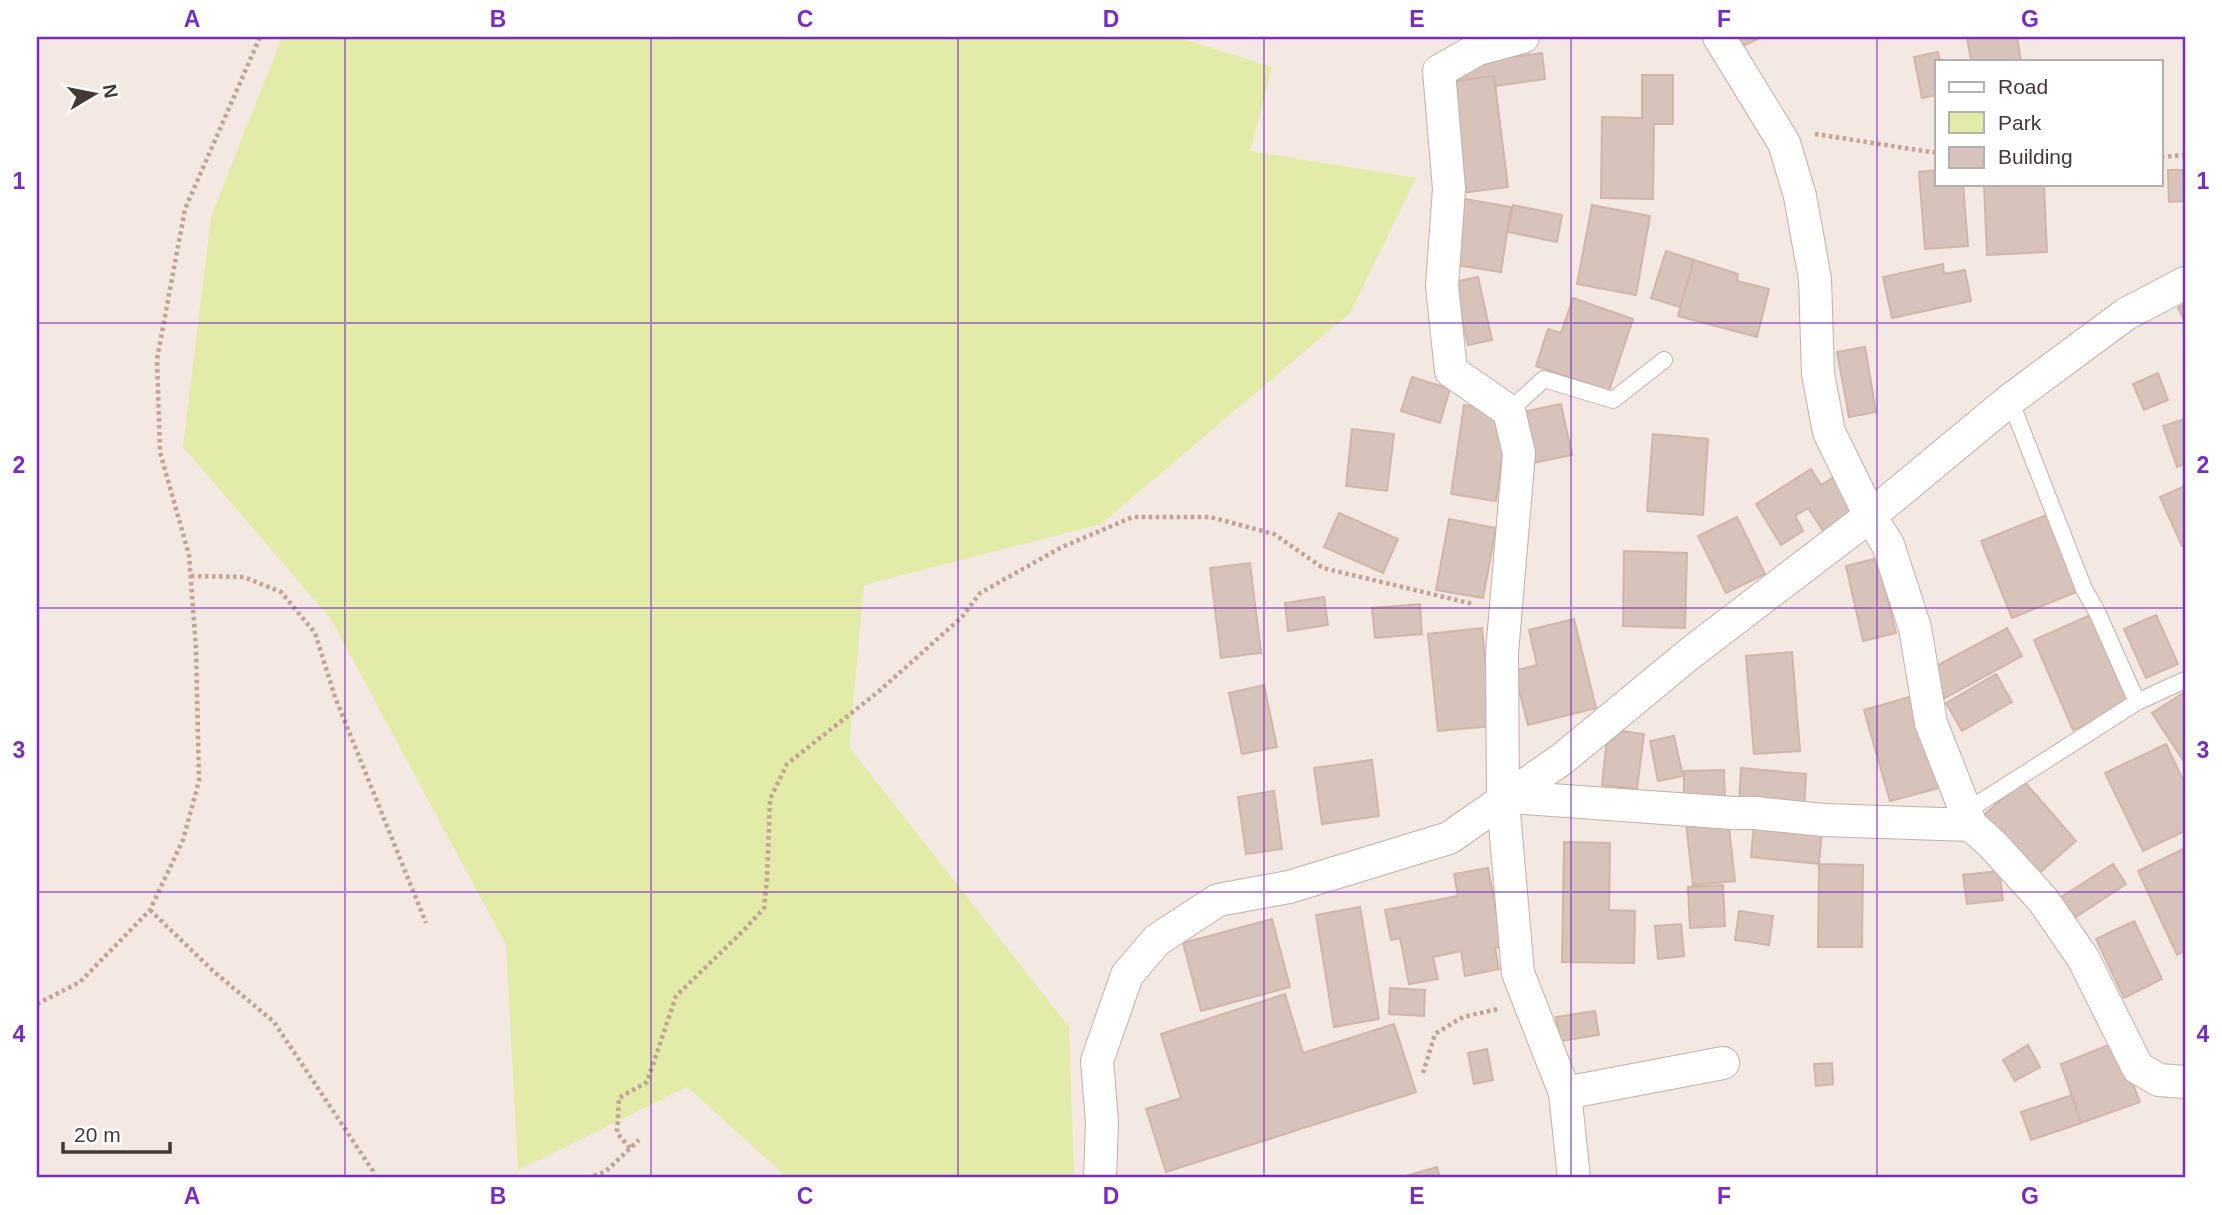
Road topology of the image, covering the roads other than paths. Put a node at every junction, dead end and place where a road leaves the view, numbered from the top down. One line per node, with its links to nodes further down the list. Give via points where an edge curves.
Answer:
1 (1523, 37): 6 (street, via 1478,49 1439,71 1449,189 1442,286 1451,372)
2 (1719, 37): 7 (street, via 1784,143 1800,196 1815,279 1818,374 1829,432)
3 (2185, 283): 5 (street, via 2126,314)
4 (1664, 360): 6 (lane, via 1613,400 1544,379)
5 (2010, 400): 7 (street); 9 (lane, via 2084,589)
6 (1509, 411): 10 (street, via 1518,453 1502,653)
7 (1870, 516): 10 (street); 11 (street, via 1888,545 1915,628 1931,723)
8 (2185, 681): 9 (lane)
9 (2137, 702): 11 (lane)
10 (1506, 799): 11 (street, via 1823,820); 14 (street, via 1518,973); 15 (street, via 1449,838 1289,887 1218,900 1157,940 1127,975 1097,1061)
11 (1968, 819): 13 (street, via 2043,900 2083,958 2138,1068 2160,1080)
12 (1723, 1063): 14 (street)
13 (2185, 1083)
14 (1565, 1093): 16 (street)
15 (1100, 1178)
16 (1574, 1178)

